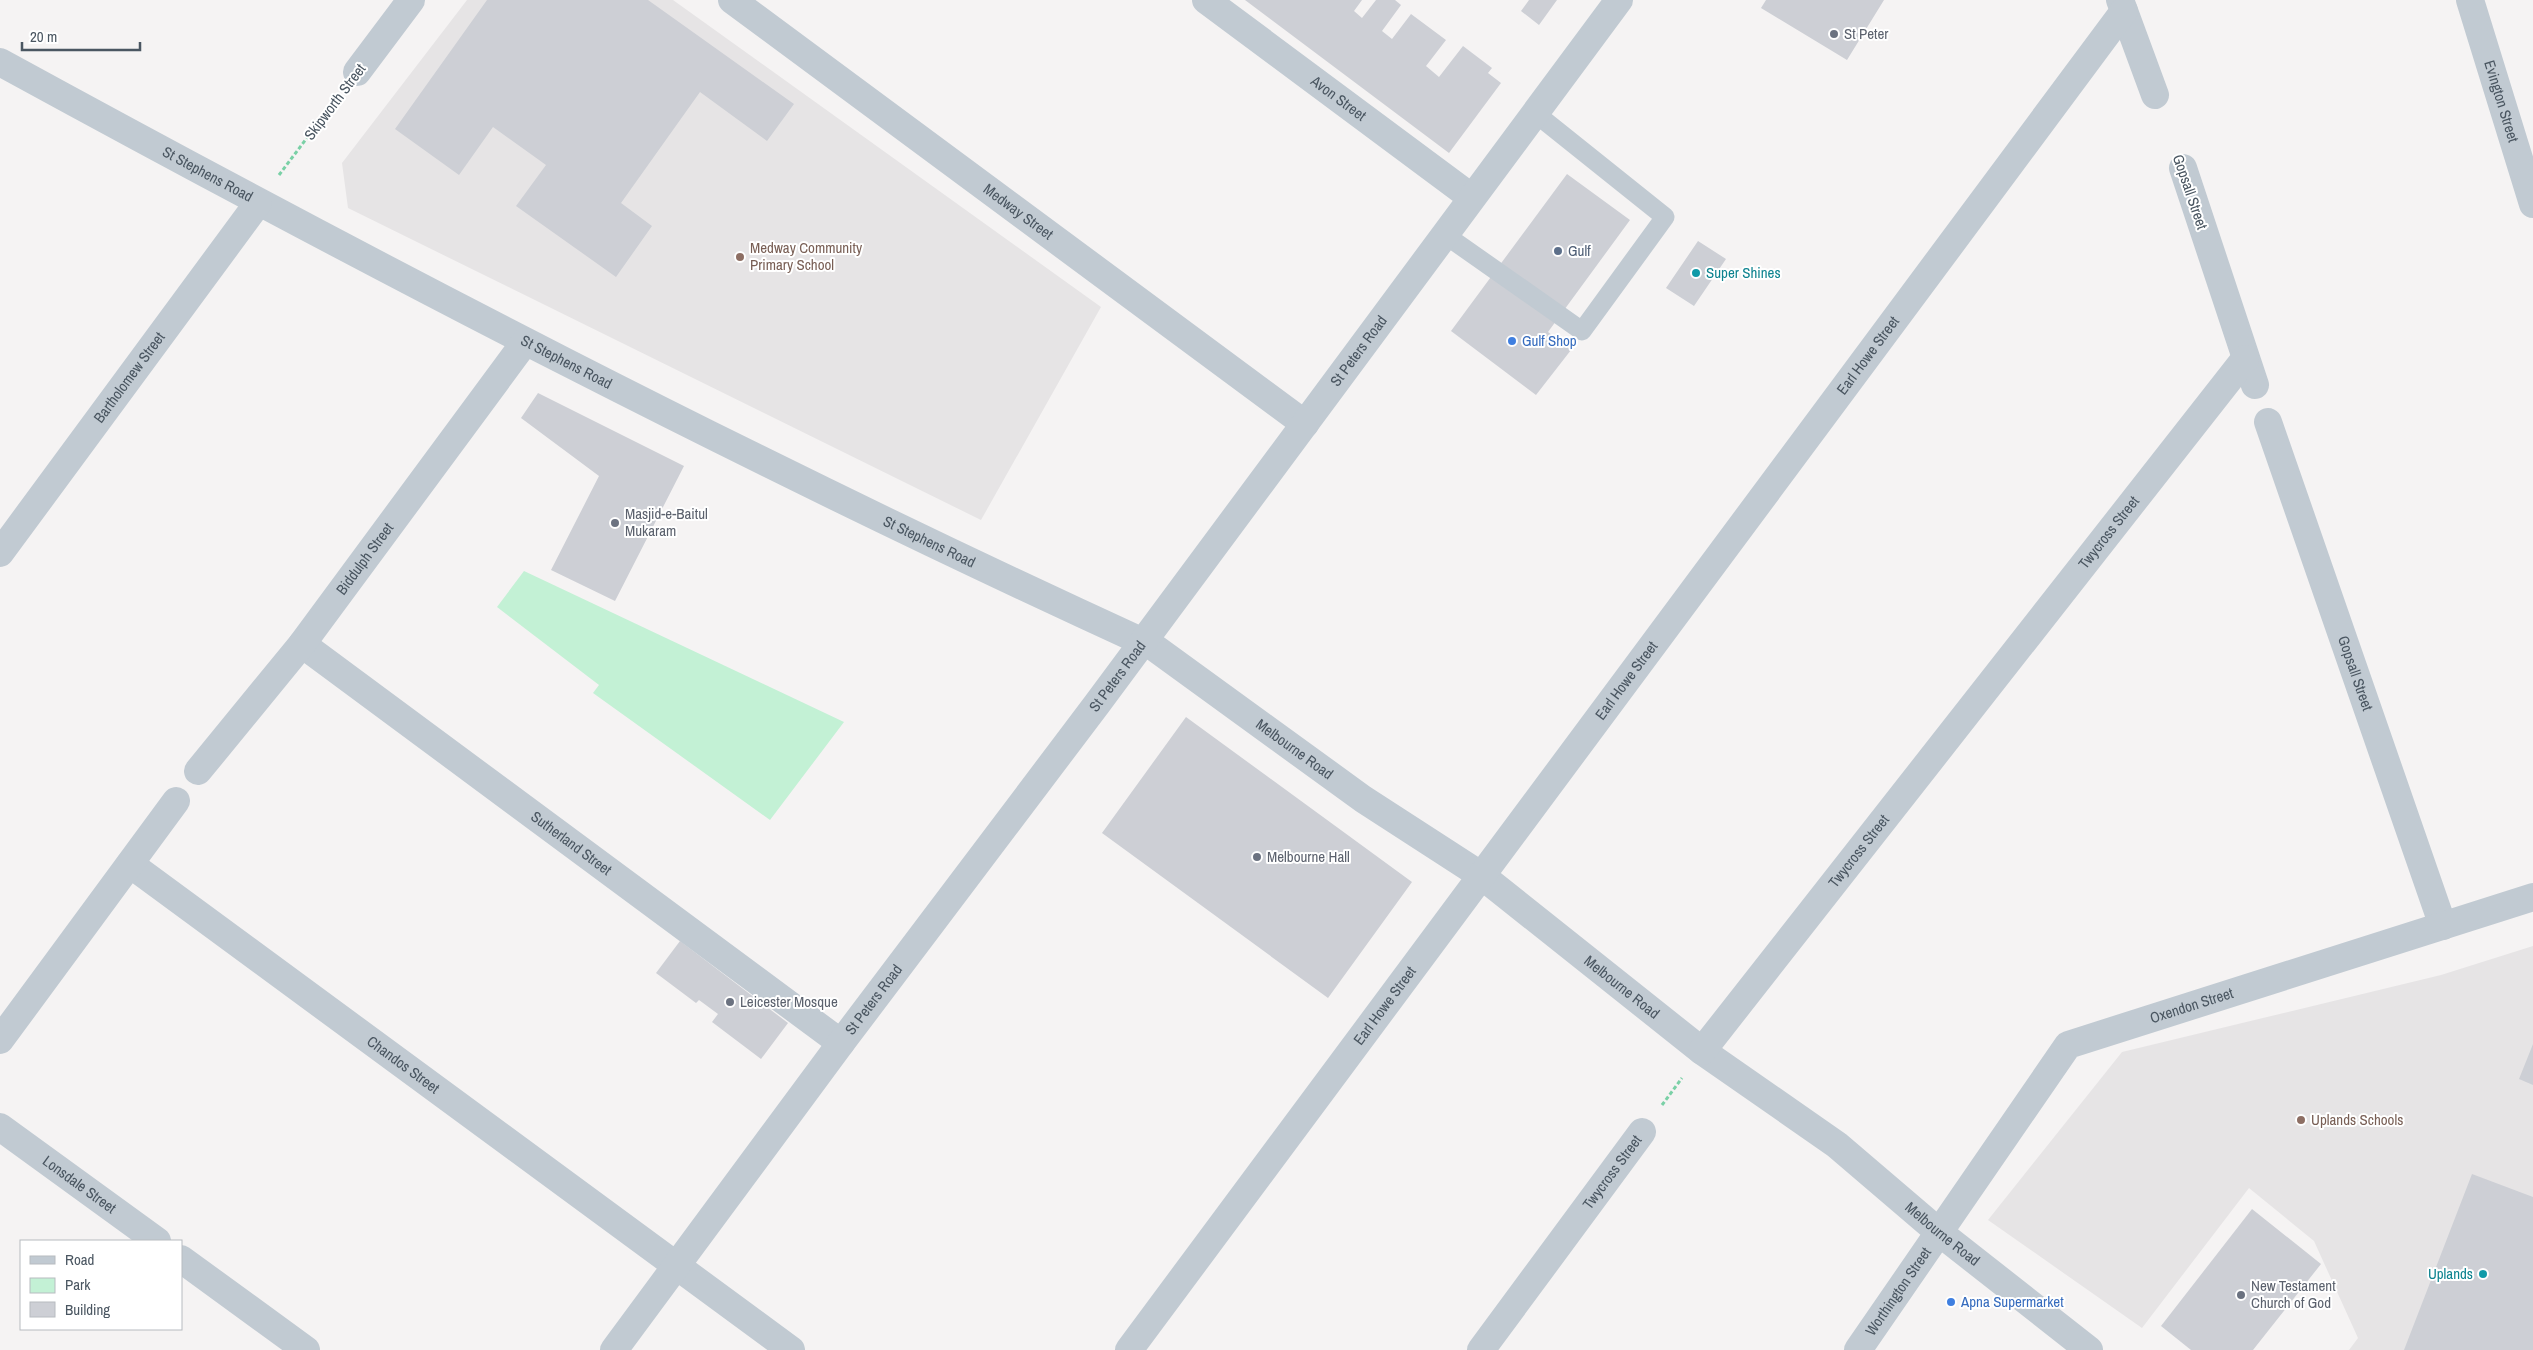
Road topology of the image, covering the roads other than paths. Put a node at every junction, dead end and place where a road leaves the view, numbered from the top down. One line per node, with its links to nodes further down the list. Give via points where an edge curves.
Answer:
1 (411, 0): 8 (street, Skipworth Street)
2 (732, 0): 20 (street, Medway Street)
3 (1206, 0): 12 (street, Avon Street)
4 (1619, 0): 10 (street, St Peters Road)
5 (2470, 0): 14 (street, Evington Street)
6 (2122, 5): 9 (street); 27 (street, Earl Howe Street)
7 (0, 62): 13 (street, St Stephens Road)
8 (357, 72)
9 (2155, 94)
10 (1535, 113): 12 (street, St Peters Road); 15 (lane, via 1665,216 1582,332)
11 (2183, 168): 17 (street, Gopsall Street)
12 (1471, 197): 15 (street, St Peters Road)
13 (258, 204): 16 (street, St Stephens Road); 21 (street, Bartholomew Street)
14 (2533, 204)
15 (1444, 234): 20 (street, St Peters Road)
16 (526, 342): 22 (street, St Stephens Road, via 959,558); 23 (street, Biddulph Street)
17 (2245, 359): 18 (street, Gopsall Street); 32 (street, Twycross Street)
18 (2255, 385)
19 (2268, 422): 29 (street, Gopsall Street)
20 (1305, 424): 22 (street, St Peters Road)
21 (0, 553)
22 (1143, 641): 27 (street, Melbourne Road, via 1363,799); 31 (street, St Peters Road)
23 (302, 644): 24 (street, Biddulph Street); 31 (street, Sutherland Street)
24 (198, 771)
25 (176, 801): 26 (street)
26 (130, 864): 30 (street); 38 (street, Chandos Street)
27 (1482, 876): 32 (street, Melbourne Road); 42 (street, Earl Howe Street)
28 (2533, 897): 29 (street, Oxendon Street)
29 (2443, 926): 35 (street, Oxendon Street, via 2068,1045)
30 (0, 1040)
31 (841, 1043): 38 (street, St Peters Road)
32 (1702, 1051): 35 (street, Melbourne Road, via 1837,1145)
33 (0, 1127): 36 (street, Lonsdale Street)
34 (1642, 1132): 43 (street, Twycross Street)
35 (1940, 1233): 44 (street, Worthington Street); 45 (street, Melbourne Road)
36 (156, 1240)
37 (182, 1260): 39 (street)
38 (675, 1266): 40 (street, St Peters Road); 41 (street, Chandos Street)
39 (306, 1350)
40 (614, 1350)
41 (791, 1350)
42 (1129, 1350)
43 (1481, 1350)
44 (1858, 1350)
45 (2090, 1350)

